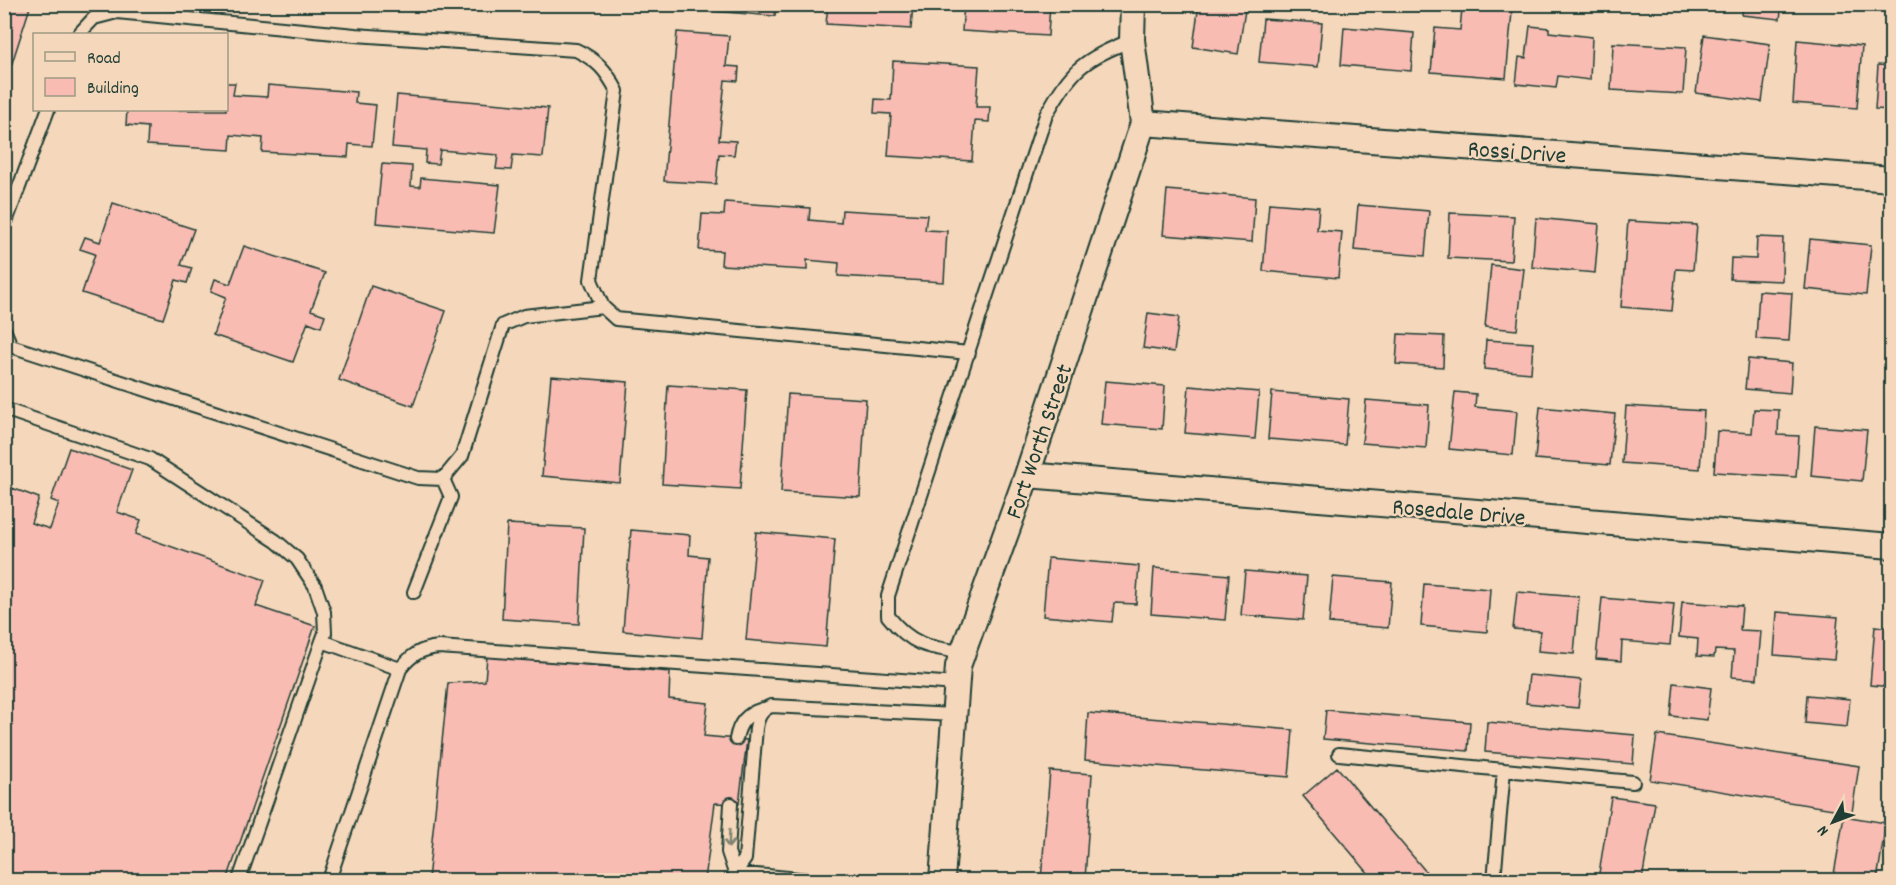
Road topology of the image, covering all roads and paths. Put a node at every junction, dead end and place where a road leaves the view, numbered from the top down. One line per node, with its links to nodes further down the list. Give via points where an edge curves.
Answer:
1 (1133, 4): 3 (street, Fort Worth Street)
2 (80, 33): 8 (lane, via 94,18 117,12 355,35 576,50 596,60 616,91 591,280)
3 (1132, 40): 5 (street, Fort Worth Street); 10 (lane, via 1080,65 1066,80 1046,115)
4 (48, 111): 7 (lane)
5 (1143, 123): 6 (street, Rossi Drive); 12 (street, Fort Worth Street)
6 (1892, 179)
7 (4, 227)
8 (603, 307): 10 (lane, via 615,319); 13 (lane, via 524,316 503,325 462,456)
9 (4, 329): 13 (lane, via 11,345 418,478)
10 (969, 353): 17 (lane, via 888,596 888,616 910,639 928,648)
11 (4, 409): 16 (lane, via 150,459 276,541 297,559 315,586 324,612)
12 (1027, 475): 14 (street, Rosedale Drive); 17 (street, Fort Worth Street)
13 (443, 479): 15 (lane, via 451,497)
14 (1892, 546)
15 (414, 592)
16 (322, 641): 18 (lane); 28 (lane)
17 (963, 652): 19 (street, Fort Worth Street)
18 (400, 669): 19 (lane, via 410,656 439,647); 29 (lane)
19 (957, 684): 21 (street, Fort Worth Street)
20 (764, 709): 21 (lane, via 771,705); 22 (lane, via 746,717 738,727); 27 (lane, via 756,728 745,859)
21 (954, 715): 31 (street, Fort Worth Street)
22 (736, 739)
23 (1339, 754): 24 (lane)
24 (1504, 770): 25 (lane); 32 (lane)
25 (1633, 782)
26 (731, 804): 27 (lane, one-way to 27, via 728,852)
27 (735, 877): 30 (lane)
28 (239, 880)
29 (328, 880)
30 (809, 880)
31 (942, 880)
32 (1494, 880)

